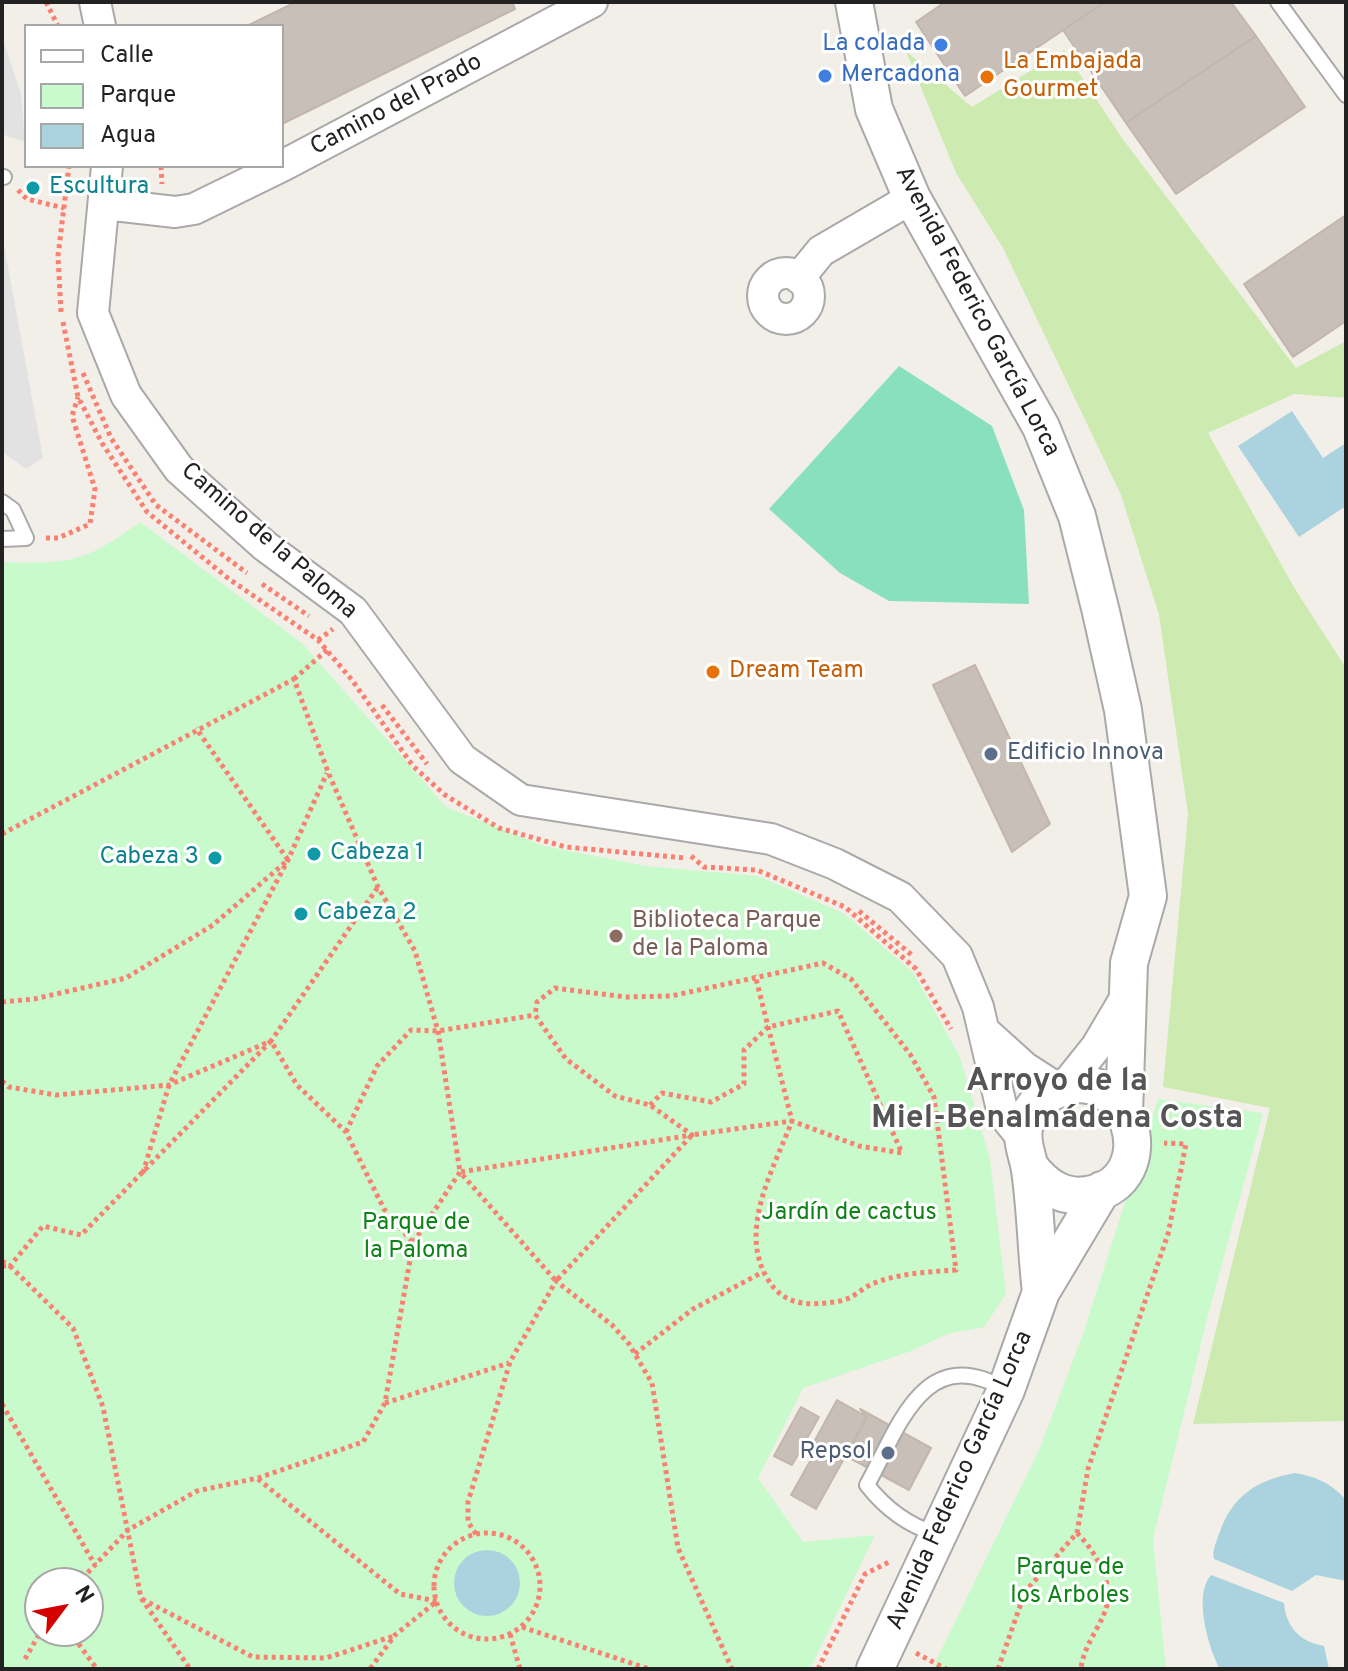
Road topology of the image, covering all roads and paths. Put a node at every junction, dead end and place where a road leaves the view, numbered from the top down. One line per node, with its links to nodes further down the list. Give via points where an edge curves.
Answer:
1 (46, 2): 6 (path)
2 (95, 2): 7 (street)
3 (592, 2): 9 (street, Camino del Prado)
4 (1278, 2): 8 (lane)
5 (864, 12): 13 (street, Avenida Federico García Lorca, via 874,109)
6 (57, 24)
7 (100, 24)
8 (1346, 95)
9 (284, 165)
10 (107, 168): 14 (street, Camino de la Paloma)
11 (278, 168): 14 (street, Camino del Prado, via 194,209 175,212)
12 (3, 177): 15 (path, via 27,199)
13 (912, 198): 16 (street, via 821,251); 30 (street, Avenida Federico García Lorca, via 1041,427 1077,516 1123,710 1148,896 1129,963)
14 (105, 204): 35 (street, Camino de la Paloma, via 93,313 126,395 179,469 265,546 353,611 462,759 521,800 771,839 900,897 957,956)
15 (64, 208)
16 (799, 278)
17 (78, 397): 19 (path, via 72,416 95,489 90,524 58,538)
18 (2, 502): 19 (lane, via 13,510)
19 (26, 538): 20 (lane)
20 (2, 539)
21 (327, 650): 22 (path)
22 (294, 679): 23 (path); 24 (path)
23 (196, 728): 25 (path); 27 (path)
24 (328, 772): 27 (path); 28 (path)
25 (2, 834)
26 (684, 847): 36 (path, via 704,867 757,870 845,907 916,969)
27 (288, 860): 31 (path, via 213,925 126,978); 39 (path)
28 (378, 887): 34 (path, via 415,951); 37 (path)
29 (755, 975): 32 (path, via 671,996 626,997 555,988 537,1002); 33 (path); 53 (path, via 823,963 851,979 910,1054 934,1097 956,1270 898,1275 844,1300 794,1305 775,1292)
30 (1126, 997): 40 (street, via 1097,1046); 43 (street, Avenida Federico García Lorca)
31 (2, 1002)
32 (535, 1015): 34 (path); 41 (path, via 566,1059 615,1096)
33 (768, 1027): 41 (path, via 744,1050 744,1084 711,1102 662,1093); 42 (path); 42 (path, via 838,1011 902,1153 859,1146)
34 (438, 1031): 44 (path, via 411,1030 377,1066); 47 (path)
35 (984, 1031): 40 (street, via 1024,1067); 46 (street, Camino de la Paloma, via 1003,1114)
36 (952, 1032)
37 (271, 1041): 39 (path); 44 (path, via 297,1085); 48 (path)
38 (2, 1081): 39 (path, via 9,1087 56,1095)
39 (169, 1085): 48 (path)
40 (1062, 1088): 43 (street, via 1096,1088 1109,1095); 46 (street, via 1031,1112)
41 (650, 1105): 45 (path)
42 (792, 1121): 45 (path); 53 (path, via 760,1206 755,1239)
43 (1129, 1126): 49 (street, via 1126,1167); 63 (path, via 1186,1144 1168,1234 1088,1469)
44 (346, 1132): 50 (path, via 384,1209)
45 (692, 1135): 47 (path); 54 (path)
46 (1026, 1153): 49 (street, via 1047,1185 1069,1195); 55 (street, Avenida Federico García Lorca)
47 (460, 1172): 50 (path); 54 (path)
48 (143, 1174): 52 (path, via 81,1235 43,1226)
49 (1102, 1190): 55 (street, Avenida Federico García Lorca)
50 (413, 1243): 59 (path)
51 (2, 1264): 52 (path)
52 (10, 1266): 62 (path, via 73,1328 103,1407)
53 (763, 1272): 56 (path, via 693,1309)
54 (556, 1281): 56 (path, via 612,1325); 57 (path)
55 (1041, 1292): 58 (street, Avenida Federico García Lorca)
56 (635, 1354): 81 (path, via 652,1383 678,1548)
57 (510, 1362): 59 (path); 64 (path, via 468,1502 468,1522)
58 (1006, 1390): 65 (street, Avenida Federico García Lorca); 65 (lane, via 988,1379 952,1375 918,1393 867,1485 882,1504)
59 (385, 1403): 61 (path, via 363,1442)
60 (2, 1404): 66 (path)
61 (258, 1478): 62 (path, via 197,1491); 68 (path, via 400,1594)
62 (128, 1530): 66 (path); 67 (path)
63 (1077, 1533): 84 (path, via 1025,1592); 85 (path, via 1096,1552 1108,1599)
64 (476, 1534): 68 (path, via 446,1552 434,1584); 69 (path, via 510,1538 535,1563 539,1597)
65 (939, 1535): 82 (street, Avenida Federico García Lorca)
66 (95, 1565)
67 (141, 1598): 71 (path, via 253,1657 326,1658); 77 (path)
68 (437, 1601): 70 (path, via 453,1627 466,1635); 71 (path)
69 (522, 1627): 70 (path); 80 (path)
70 (510, 1634): 79 (path)
71 (395, 1635): 78 (path)
72 (32, 1647): 74 (path)
73 (81, 1647): 76 (path)
74 (25, 1659)
75 (936, 1664): 83 (path)
76 (97, 1669)
77 (190, 1669)
78 (370, 1669)
79 (520, 1669)
80 (649, 1669)
81 (732, 1669)
82 (875, 1669)
83 (946, 1669)
84 (998, 1669)
85 (1081, 1669)

